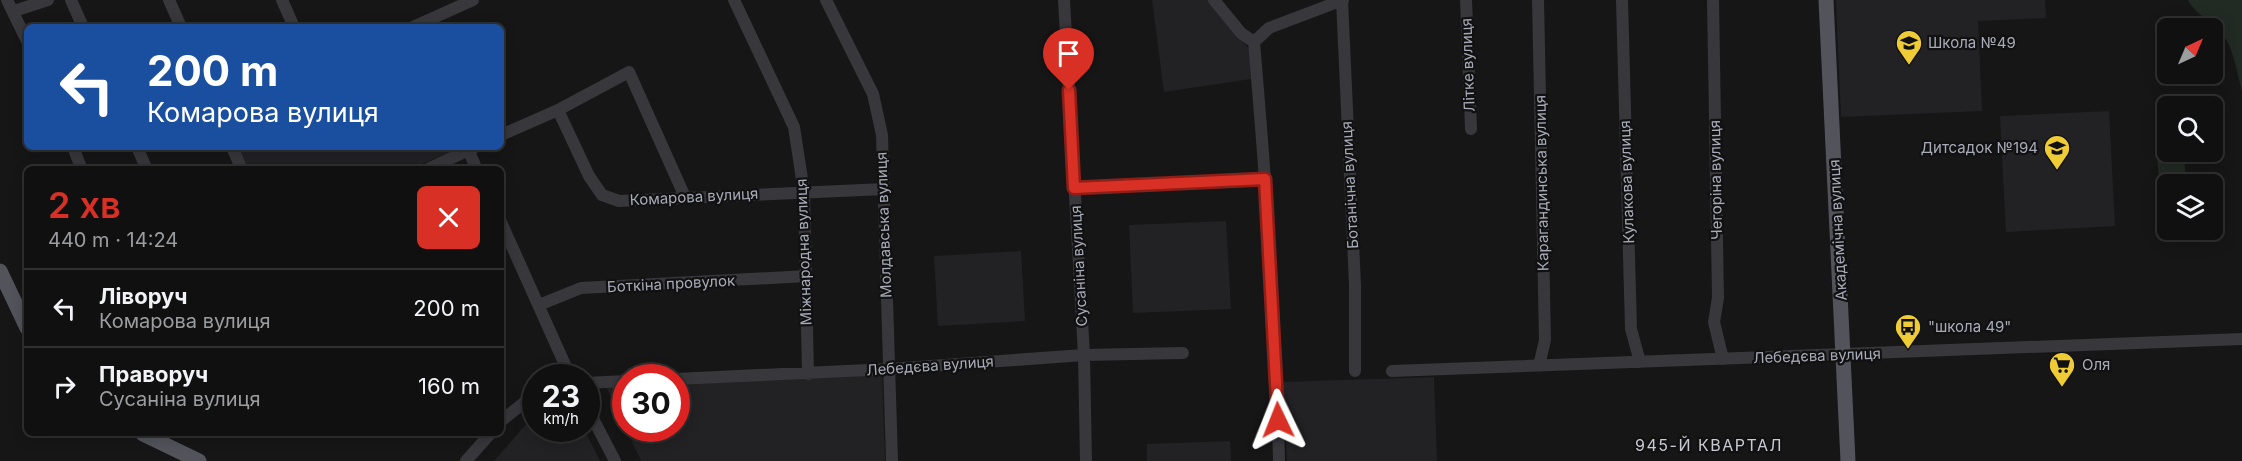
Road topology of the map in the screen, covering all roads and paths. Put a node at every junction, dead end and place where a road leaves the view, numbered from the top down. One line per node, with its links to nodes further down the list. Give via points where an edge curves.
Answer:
1 (48, 0): 16 (street)
2 (71, 0): 17 (street)
3 (169, 0): 18 (street)
4 (282, 0): 19 (street)
5 (473, 0): 20 (street)
6 (734, 0): 39 (street, Міжнародна вулиця, via 794,127)
7 (826, 0): 38 (street, Молдавська вулиця, via 873,94 882,135)
8 (1064, 0): 37 (street, Сусаніна вулиця)
9 (1214, 0): 22 (street, via 1241,33)
10 (1342, 0): 22 (street, via 1269,28); 56 (street, Ботанічна вулиця)
11 (1466, 0): 24 (street, Літке вулиця)
12 (1538, 0): 53 (street, Карагандинська вулиця, via 1545,340)
13 (1622, 0): 51 (street, Кулакова вулиця, via 1631,329)
14 (1713, 0): 50 (street, Чегоріна вулиця, via 1718,298 1714,322)
15 (1826, 0): 48 (main road, Академічна вулиця)
16 (8, 9): 21 (street)
17 (82, 24)
18 (180, 24)
19 (293, 24)
20 (420, 24)
21 (24, 36)
22 (1254, 42): 36 (street)
23 (558, 110): 25 (street); 40 (street, Комарова вулиця, via 602,195 619,201); 40 (street, via 629,72)
24 (1471, 129)
25 (504, 134)
26 (74, 150): 31 (street)
27 (138, 150): 32 (street)
28 (233, 150): 33 (street)
29 (466, 150): 34 (street)
30 (471, 150): 35 (street)
31 (80, 166)
32 (145, 166)
33 (240, 166)
34 (434, 166)
35 (476, 166)
36 (1265, 179): 37 (street); 69 (street)
37 (1074, 188): 49 (street, Сусаніна вулиця)
38 (884, 189): 39 (street, Комарова вулиця); 54 (street, Молдавська вулиця)
39 (804, 192): 40 (street, Комарова вулиця); 43 (street, Міжнародна вулиця)
40 (685, 197)
41 (504, 229): 44 (street)
42 (0, 271): 45 (main road)
43 (807, 276): 44 (street, Боткіна провулок, via 581,288); 57 (street, Міжнародна вулиця)
44 (539, 305): 52 (street)
45 (24, 322)
46 (2242, 339): 48 (street, Лебедєва вулиця)
47 (1183, 352): 49 (street, Лебедєва вулиця)
48 (1844, 354): 50 (street, Лебедєва вулиця); 70 (main road, Академічна вулиця)
49 (1084, 355): 54 (street, Лебедєва вулиця); 68 (street, Сусаніна вулиця)
50 (1723, 359): 51 (street, Лебедєва вулиця)
51 (1640, 362): 53 (street, Лебедєва вулиця)
52 (565, 364)
53 (1539, 366): 55 (street, Лебедєва вулиця)
54 (889, 369): 57 (street, Лебедєва вулиця); 67 (street, Молдавська вулиця)
55 (1392, 370)
56 (1355, 371)
57 (808, 374): 58 (street, Лебедєва вулиця)
58 (690, 378)
59 (522, 404): 60 (street)
60 (504, 419)
61 (600, 432): 66 (street)
62 (147, 436): 64 (main road)
63 (488, 436): 65 (street)
64 (199, 461)
65 (466, 461)
66 (615, 461)
67 (891, 461)
68 (1086, 461)
69 (1279, 461)
70 (1848, 461)

